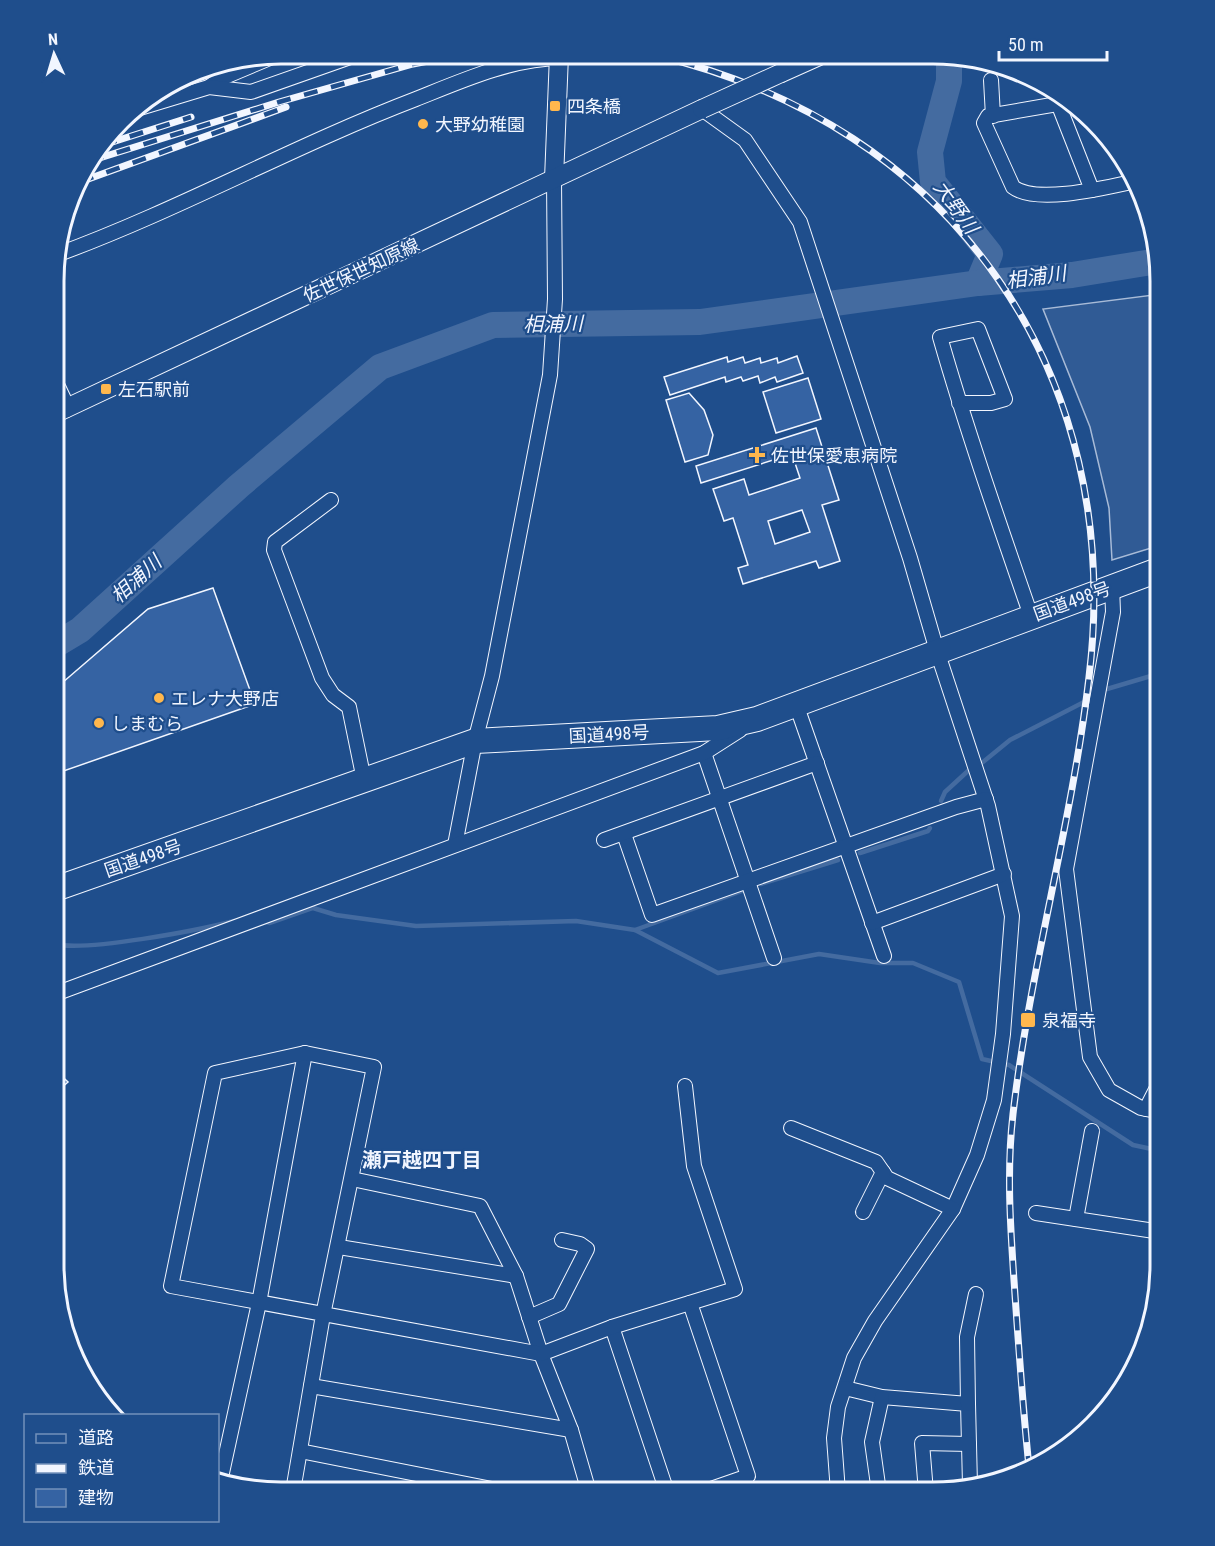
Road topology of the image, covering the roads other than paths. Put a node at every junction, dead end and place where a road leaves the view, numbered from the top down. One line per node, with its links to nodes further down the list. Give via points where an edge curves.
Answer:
1 (331, 64): 7 (street, via 251,92)
2 (516, 64): 16 (street, via 338,129 118,232)
3 (559, 64): 13 (main road)
4 (802, 64): 11 (main road, 佐世保世知原線, bridge)
5 (248, 67): 7 (street)
6 (991, 80): 12 (street)
7 (209, 87): 8 (street)
8 (160, 102)
9 (1057, 103): 12 (street)
10 (1065, 108): 15 (street)
11 (702, 109): 13 (main road, 佐世保世知原線); 23 (street, via 745,140 800,222)
12 (993, 116): 15 (street, via 984,123 1013,187 1020,193)
13 (554, 179): 18 (main road, 佐世保世知原線); 26 (street, via 555,299 550,375 492,676)
14 (1127, 184): 15 (street)
15 (1092, 190)
16 (66, 251)
17 (959, 403): 17 (street, via 940,337 978,329 1005,399); 22 (street)
18 (64, 409)
19 (331, 500): 29 (street, via 275,542 274,550 322,678 333,695 349,707)
20 (1150, 573): 21 (highway, 国道498号)
21 (1112, 586): 22 (highway, 国道498号); 46 (street, via 1113,612 1066,869 1090,1057 1109,1090)
22 (1031, 616): 23 (highway, 国道498号)
23 (937, 651): 24 (highway, 国道498号); 31 (street)
24 (796, 704): 25 (highway, 国道498号); 28 (street)
25 (757, 719): 26 (highway, 国道498号, via 718,728); 27 (street)
26 (475, 741): 29 (highway, 国道498号); 34 (street)
27 (704, 753): 30 (street); 34 (street)
28 (817, 763): 30 (street); 35 (street)
29 (364, 780): 38 (highway, 国道498号)
30 (719, 798): 32 (street); 37 (street)
31 (986, 799): 35 (street); 36 (street)
32 (624, 834): 33 (street); 37 (street, via 652,915)
33 (604, 840)
34 (455, 845): 42 (street)
35 (846, 848): 37 (street); 39 (street)
36 (1004, 874): 39 (street); 52 (street, via 1012,916 994,1100 977,1155)
37 (747, 880): 41 (street)
38 (64, 887)
39 (872, 923): 40 (street)
40 (884, 956)
41 (774, 958)
42 (64, 991)
43 (306, 1053): 51 (street, via 374,1067); 61 (street); 61 (street, via 214,1073 171,1286)
44 (685, 1086): 62 (street, via 694,1166 735,1289)
45 (1150, 1101): 46 (street)
46 (1146, 1109): 47 (street)
47 (1150, 1110)
48 (791, 1128): 50 (street, via 876,1162)
49 (1092, 1131): 55 (street)
50 (883, 1172): 52 (street, via 887,1178); 53 (street)
51 (352, 1179): 58 (street); 59 (street, via 480,1206)
52 (953, 1209): 68 (street, via 874,1321 854,1358)
53 (863, 1212)
54 (1036, 1213): 55 (street)
55 (1076, 1219): 56 (street)
56 (1150, 1230)
57 (562, 1240): 64 (street, via 587,1249 559,1304)
58 (339, 1247): 59 (street); 63 (street)
59 (516, 1276): 64 (street)
60 (976, 1294): 70 (street, via 967,1337)
61 (259, 1303): 63 (street); 74 (street)
62 (690, 1303): 65 (street); 80 (street, via 748,1476)
63 (323, 1315): 66 (street); 67 (street)
64 (529, 1317): 66 (street)
65 (612, 1328): 66 (street); 79 (street)
66 (541, 1354): 71 (street)
67 (310, 1386): 71 (street); 73 (street)
68 (844, 1389): 69 (street); 81 (street, via 834,1438)
69 (882, 1397): 70 (street); 82 (street, via 872,1442)
70 (968, 1404): 72 (street)
71 (571, 1430): 78 (street)
72 (969, 1444): 75 (street); 83 (street, via 922,1443)
73 (300, 1451): 76 (street); 77 (street)
74 (222, 1473)
75 (970, 1478)
76 (294, 1482)
77 (457, 1482)
78 (586, 1482)
79 (664, 1482)
80 (736, 1482)
81 (837, 1482)
82 (878, 1482)
83 (925, 1482)

